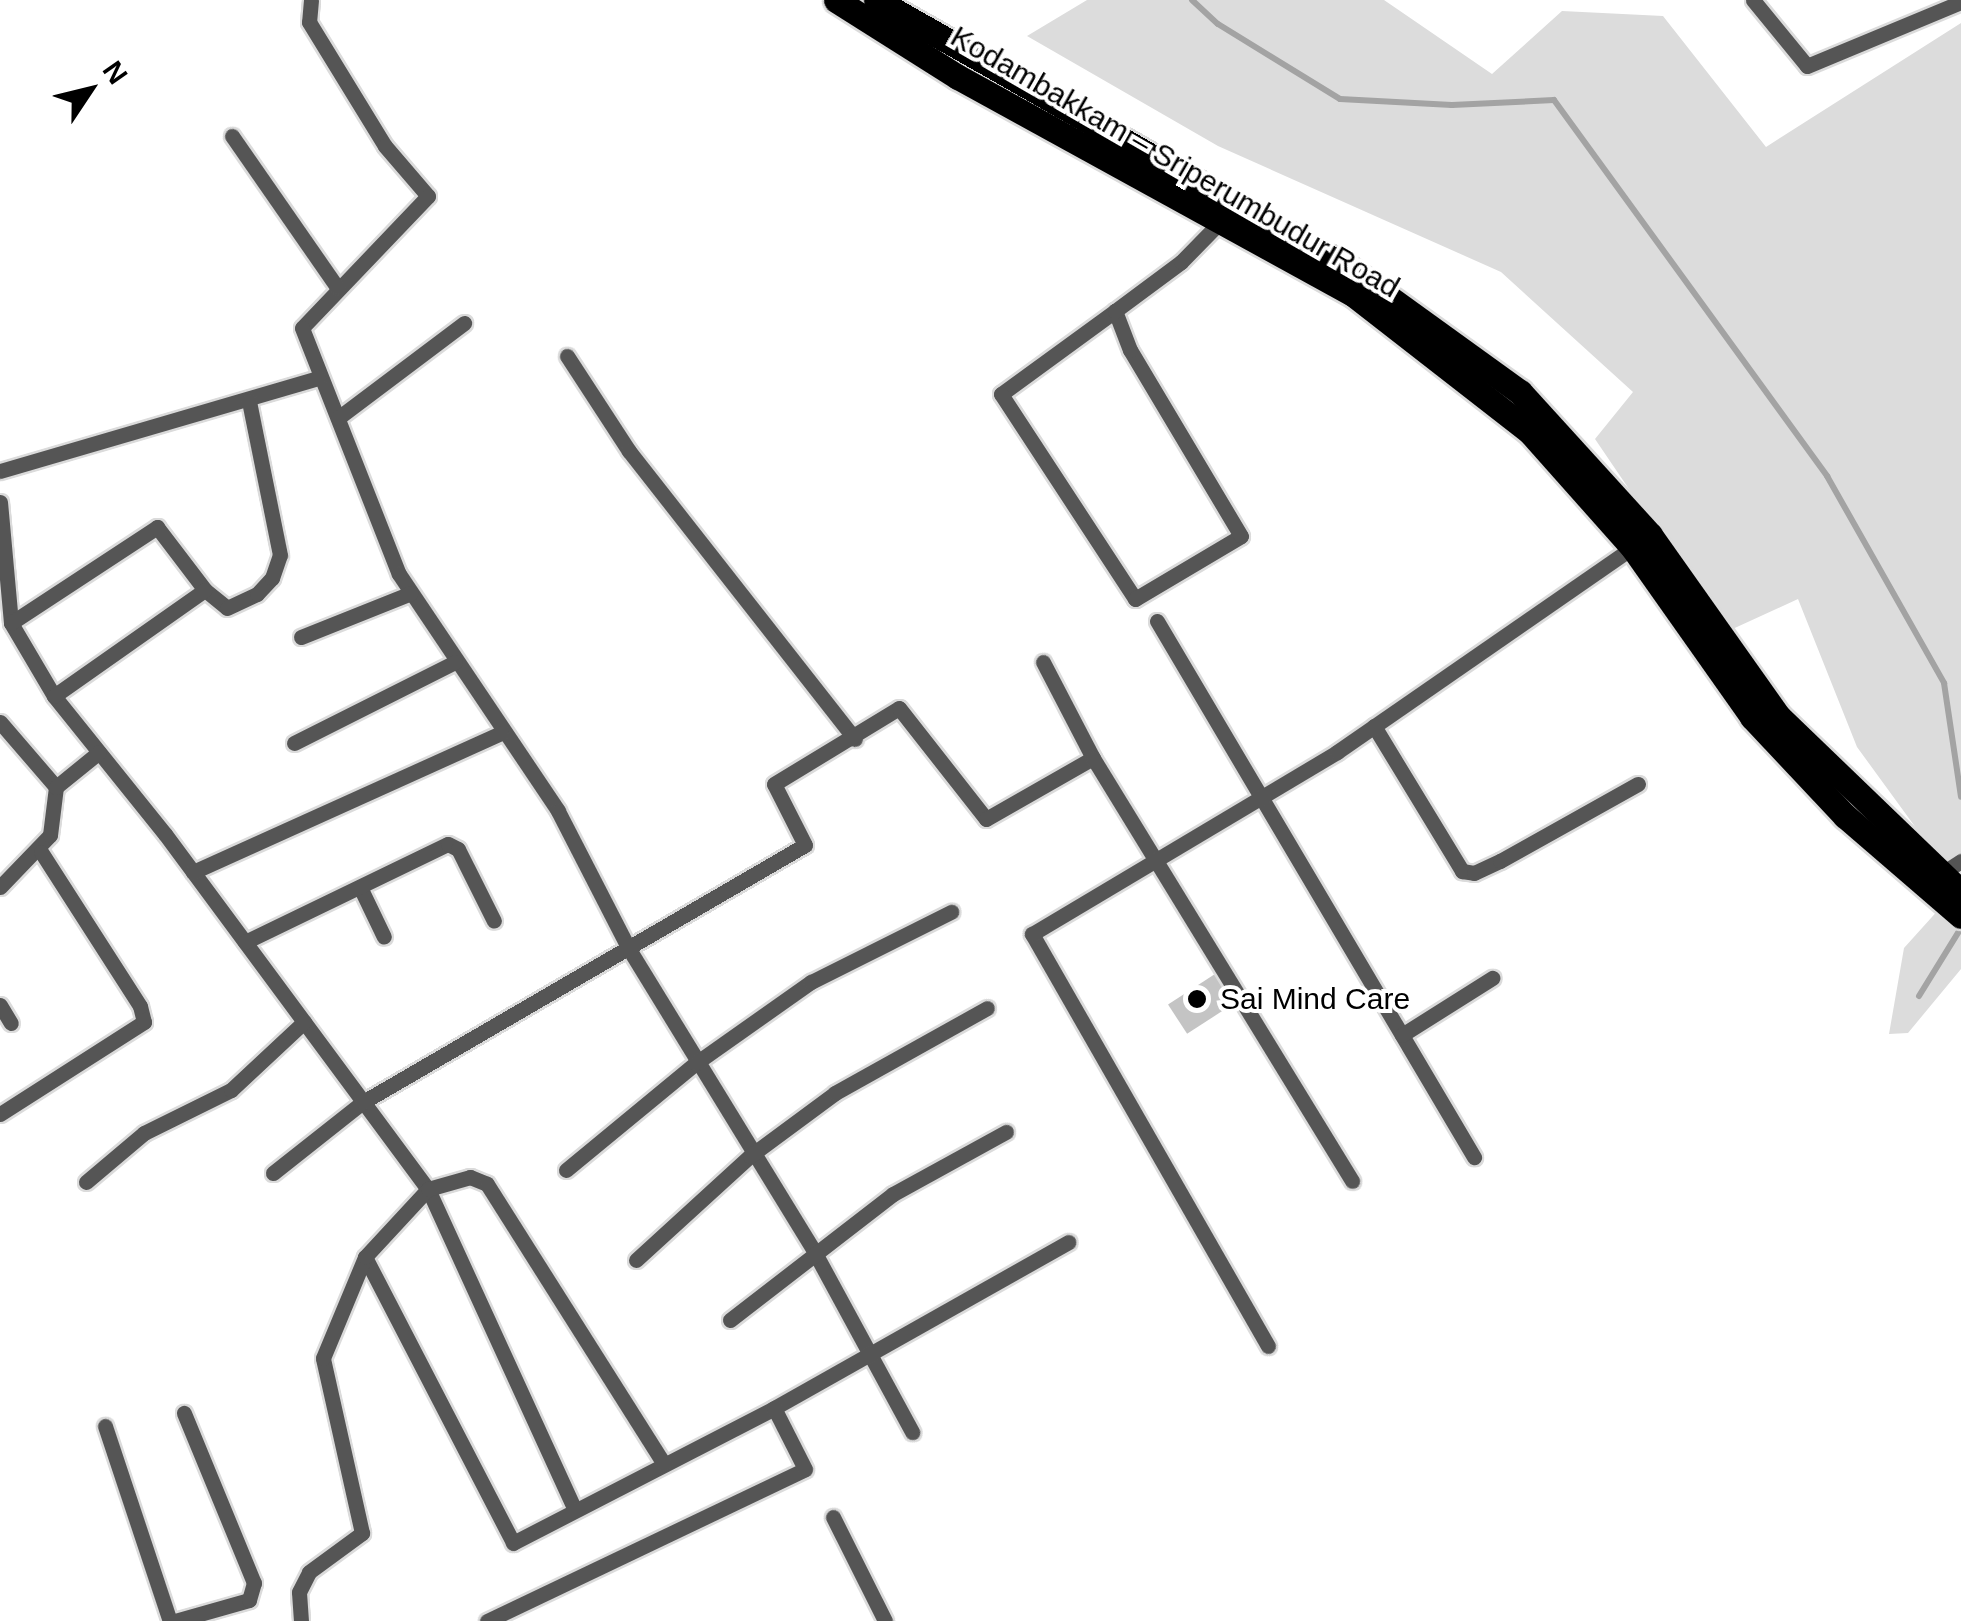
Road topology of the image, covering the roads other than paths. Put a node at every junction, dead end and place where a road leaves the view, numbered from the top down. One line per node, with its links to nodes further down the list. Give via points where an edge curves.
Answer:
1 (311, 0): 8 (street, via 309,22 385,146 428,196)
2 (836, 0): 7 (main road, Kodambakkam – Sriperumbudur Road, via 958,78)
3 (876, 0): 7 (main road, Kodambakkam – Sriperumbudur Road)
4 (1752, 0): 5 (street, via 1808,66)
5 (1961, 2)
6 (232, 136): 8 (street)
7 (1228, 214): 9 (street, via 1182,262); 17 (main road, Kodambakkam – Sriperumbudur Road, via 1435,356 1530,432)
8 (337, 287): 12 (street, via 302,328)
9 (1114, 311): 9 (street, via 1130,350 1241,536 1135,599 1001,394)
10 (464, 323): 14 (street)
11 (567, 356): 29 (street, via 628,451)
12 (319, 378): 13 (street); 14 (street)
13 (249, 401): 15 (street); 18 (street, via 280,556 272,578 240,604 227,608)
14 (338, 418): 19 (street)
15 (0, 471)
16 (0, 502): 21 (street)
17 (1642, 541): 27 (street); 39 (main road, Kodambakkam – Sriperumbudur Road, via 1752,717 1845,816)
18 (204, 590): 21 (street, via 157,526); 25 (street)
19 (410, 593): 22 (street); 23 (street)
20 (1157, 621): 35 (street)
21 (10, 622): 25 (street)
22 (302, 637)
23 (456, 662): 28 (street); 30 (street)
24 (1043, 662): 32 (street)
25 (54, 696): 31 (street)
26 (0, 722): 34 (street)
27 (1374, 726): 33 (street, via 1462,871 1500,862); 35 (street)
28 (501, 733): 38 (street); 47 (street, via 558,811)
29 (856, 739): 32 (street, via 889,713 906,712 986,819); 47 (street, via 772,788 805,846)
30 (294, 743)
31 (99, 752): 34 (street); 38 (street)
32 (1092, 758): 37 (street)
33 (1638, 784)
34 (56, 786): 36 (street, via 50,835)
35 (1260, 797): 37 (street); 53 (street)
36 (41, 852): 41 (street); 56 (street, via 144,1022)
37 (1158, 861): 62 (street); 70 (street, via 1032,934)
38 (193, 872): 46 (street)
39 (1948, 880): 43 (main road, Kodambakkam – Sriperumbudur Road)
40 (360, 886): 44 (street, via 454,844); 45 (street); 46 (street)
41 (0, 888)
42 (952, 912): 54 (street, via 811,982)
43 (1961, 916)
44 (494, 921)
45 (384, 937)
46 (246, 942): 52 (street)
47 (629, 950): 54 (street); 55 (street)
48 (1492, 978): 53 (street)
49 (0, 1006): 51 (street)
50 (986, 1008): 58 (street, via 835,1093)
51 (11, 1022)
52 (304, 1022): 55 (street); 63 (street, via 232,1090 144,1133)
53 (1402, 1036): 59 (street)
54 (696, 1064): 58 (street); 60 (street)
55 (364, 1102): 61 (street); 64 (street)
56 (0, 1114)
57 (1006, 1132): 66 (street, via 893,1194)
58 (750, 1156): 66 (street); 68 (street)
59 (1474, 1158)
60 (566, 1170)
61 (273, 1173)
62 (1352, 1181)
63 (86, 1182)
64 (428, 1189): 67 (street); 76 (street, via 470,1177 487,1184); 77 (street)
65 (1068, 1242): 71 (street)
66 (815, 1252): 69 (street); 71 (street)
67 (366, 1257): 77 (street, via 513,1543); 80 (street, via 323,1358 362,1532 309,1572 299,1592)
68 (636, 1260)
69 (730, 1320)
70 (1268, 1346)
71 (869, 1348): 72 (street); 75 (street)
72 (774, 1408): 76 (street); 81 (street, via 806,1469)
73 (184, 1413): 79 (street, via 254,1583 249,1600)
74 (104, 1426): 79 (street)
75 (912, 1432)
76 (664, 1464): 77 (street)
77 (574, 1508)
78 (833, 1517): 82 (street)
79 (172, 1621)
80 (301, 1621)
81 (487, 1621)
82 (885, 1621)

